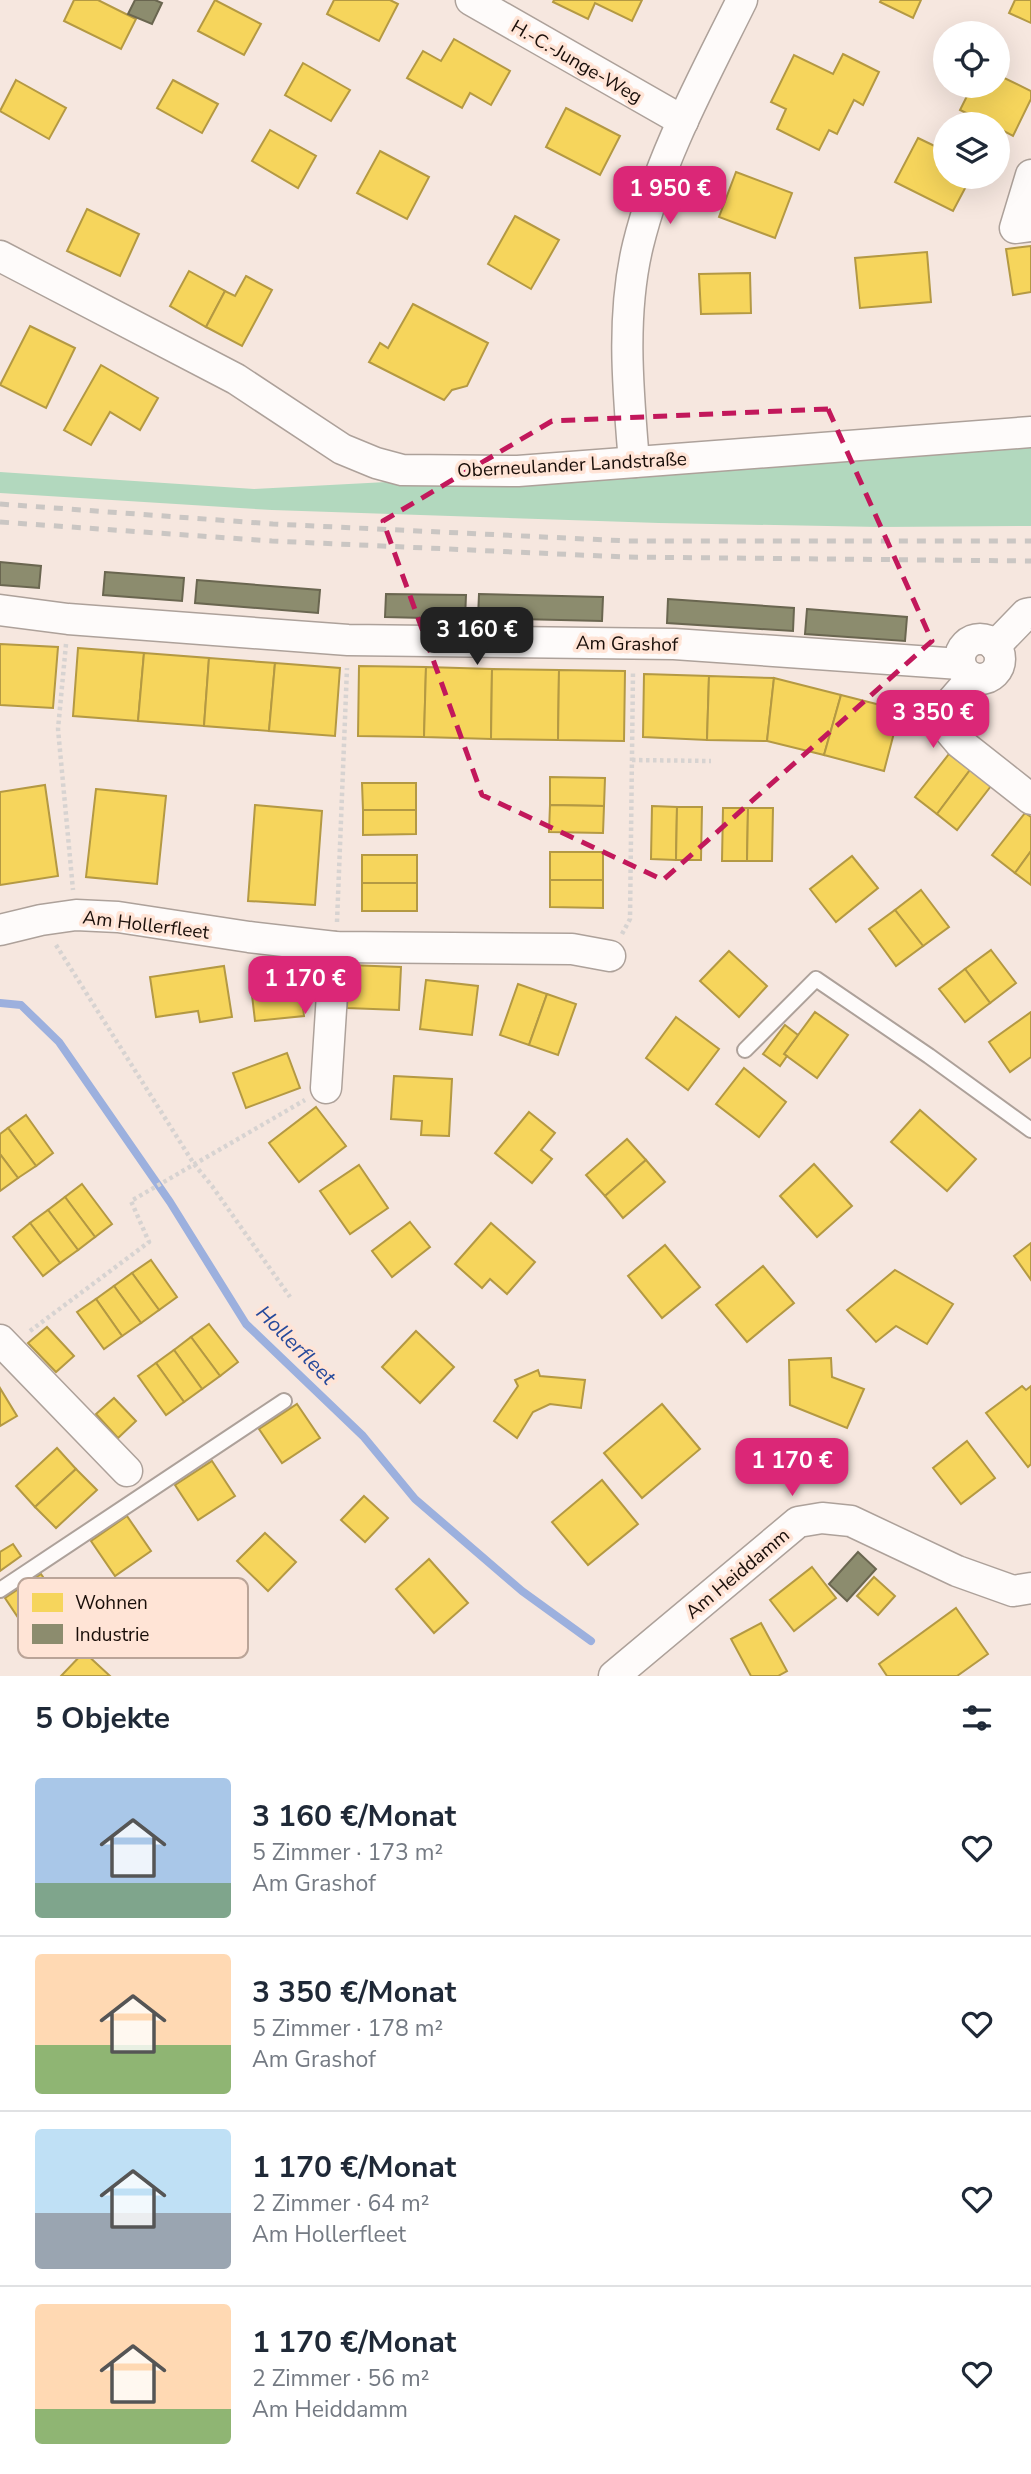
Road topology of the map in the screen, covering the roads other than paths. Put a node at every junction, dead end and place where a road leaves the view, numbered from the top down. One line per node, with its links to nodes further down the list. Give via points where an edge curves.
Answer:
1 (471, 0): 3 (street, H.-C.-Junge-Weg)
2 (742, 0): 3 (street)
3 (683, 121): 8 (street, via 638,246 628,346)
4 (1031, 175): 5 (street, via 1015,228)
5 (1031, 226)
6 (0, 256): 8 (street, Oberneulander Landstraße, via 236,379 342,449 376,463 402,470 518,471)
7 (1031, 432): 8 (street, Oberneulander Landstraße)
8 (635, 462)
9 (0, 610): 11 (street, Am Grashof, via 348,640 688,645)
10 (1031, 613): 11 (street, via 995,646 979,639 970,642 960,656)
11 (966, 671): 12 (street, via 939,717 960,743)
12 (1031, 799)
13 (0, 930): 14 (street, Am Hollerfleet, via 76,915 118,917)
14 (335, 947): 15 (street, Am Hollerfleet, via 572,949); 17 (street)
15 (610, 956)
16 (745, 1050): 18 (lane, via 816,979)
17 (326, 1088)
18 (1031, 1130)
19 (4, 1345): 21 (street)
20 (284, 1401): 23 (lane)
21 (127, 1471)
22 (18, 1578): 25 (lane)
23 (18, 1578)
24 (1031, 1588): 26 (street, Am Heiddamm, via 1013,1591 957,1572 851,1521 822,1517 798,1522)
25 (0, 1590)
26 (614, 1676)

